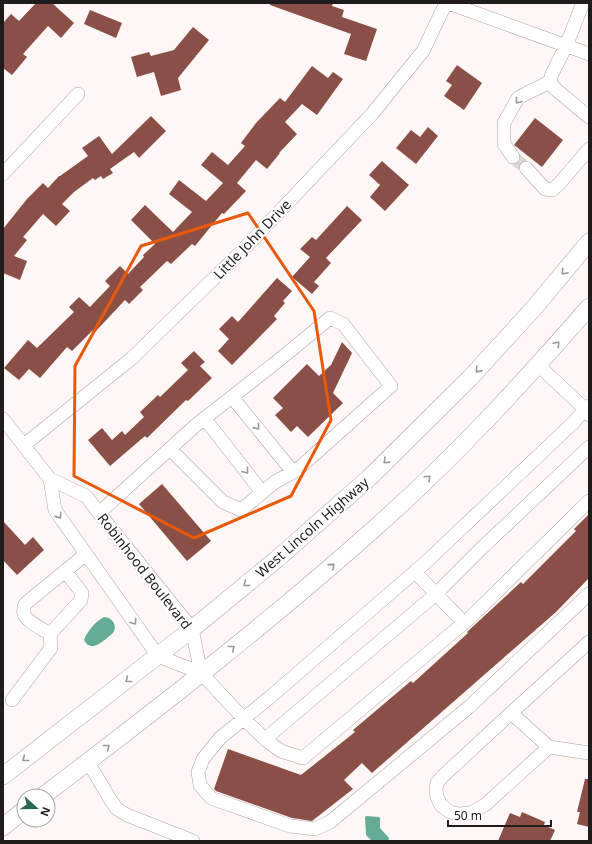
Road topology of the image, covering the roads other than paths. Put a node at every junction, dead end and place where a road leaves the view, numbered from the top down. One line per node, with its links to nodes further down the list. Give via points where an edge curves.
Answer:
1 (447, 3): 3 (street); 19 (street, Little John Drive, via 423,51 372,114 252,240 131,359)
2 (583, 3): 3 (street)
3 (566, 46): 4 (street); 5 (street)
4 (589, 54)
5 (550, 81): 7 (street, via 553,87); 9 (street, one-way to 9, via 518,98 504,123 504,144)
6 (78, 94): 11 (street)
7 (589, 117)
8 (589, 149): 10 (street, via 552,190 545,189)
9 (513, 157)
10 (526, 168)
11 (3, 174)
12 (589, 242): 33 (main road, West Lincoln Highway, one-way to 33, via 534,308 470,378 369,478)
13 (589, 307): 14 (main road, one-way to 13)
14 (538, 365): 16 (street); 37 (main road, one-way to 14, via 291,601 377,526 451,457)
15 (232, 397): 17 (street); 22 (street, one-way to 22); 22 (street, via 330,318 343,324 391,386)
16 (588, 410): 29 (street)
17 (205, 418): 21 (street); 24 (street, one-way to 24)
18 (3, 419): 19 (street, Robinhood Boulevard)
19 (24, 445): 23 (street, Robinhood Boulevard)
20 (589, 447): 30 (street)
21 (170, 449): 24 (street, via 223,502 241,510); 26 (street)
22 (293, 472): 24 (street)
23 (50, 479): 26 (street, Robinhood Boulevard, via 86,496); 27 (street, Robinhood Boulevard, one-way to 27, via 55,510)
24 (262, 492)
25 (589, 501): 32 (street)
26 (99, 513): 33 (street, Robinhood Boulevard)
27 (86, 554): 28 (street); 36 (street, Robinhood Boulevard, one-way to 36)
28 (65, 571): 34 (street, via 82,593 81,600); 34 (street, via 25,604 24,615 27,619)
29 (415, 572): 30 (street); 40 (street)
30 (436, 594): 32 (street); 41 (street)
31 (589, 594): 40 (street, via 469,707 330,822 315,829 290,826 211,798 200,785 198,772 203,759 220,738)
32 (464, 623): 41 (street, via 303,758 281,751)
33 (192, 629): 36 (main road, West Lincoln Highway); 37 (street, Robinhood Boulevard)
34 (50, 634): 38 (street, via 51,648)
35 (589, 642): 39 (street)
36 (158, 656): 37 (street); 45 (main road, West Lincoln Highway, one-way to 45)
37 (201, 673): 40 (street); 44 (main road, one-way to 37)
38 (12, 700)
39 (511, 713): 42 (street); 42 (street, via 437,783 437,797 441,805 450,812 471,813 485,804)
40 (244, 719): 41 (street)
41 (265, 739)
42 (549, 747): 43 (street)
43 (589, 754)
44 (88, 762): 46 (main road); 49 (street, via 117,809)
45 (3, 776)
46 (54, 788)
47 (16, 816): 48 (main road)
48 (3, 827)
49 (193, 841)

